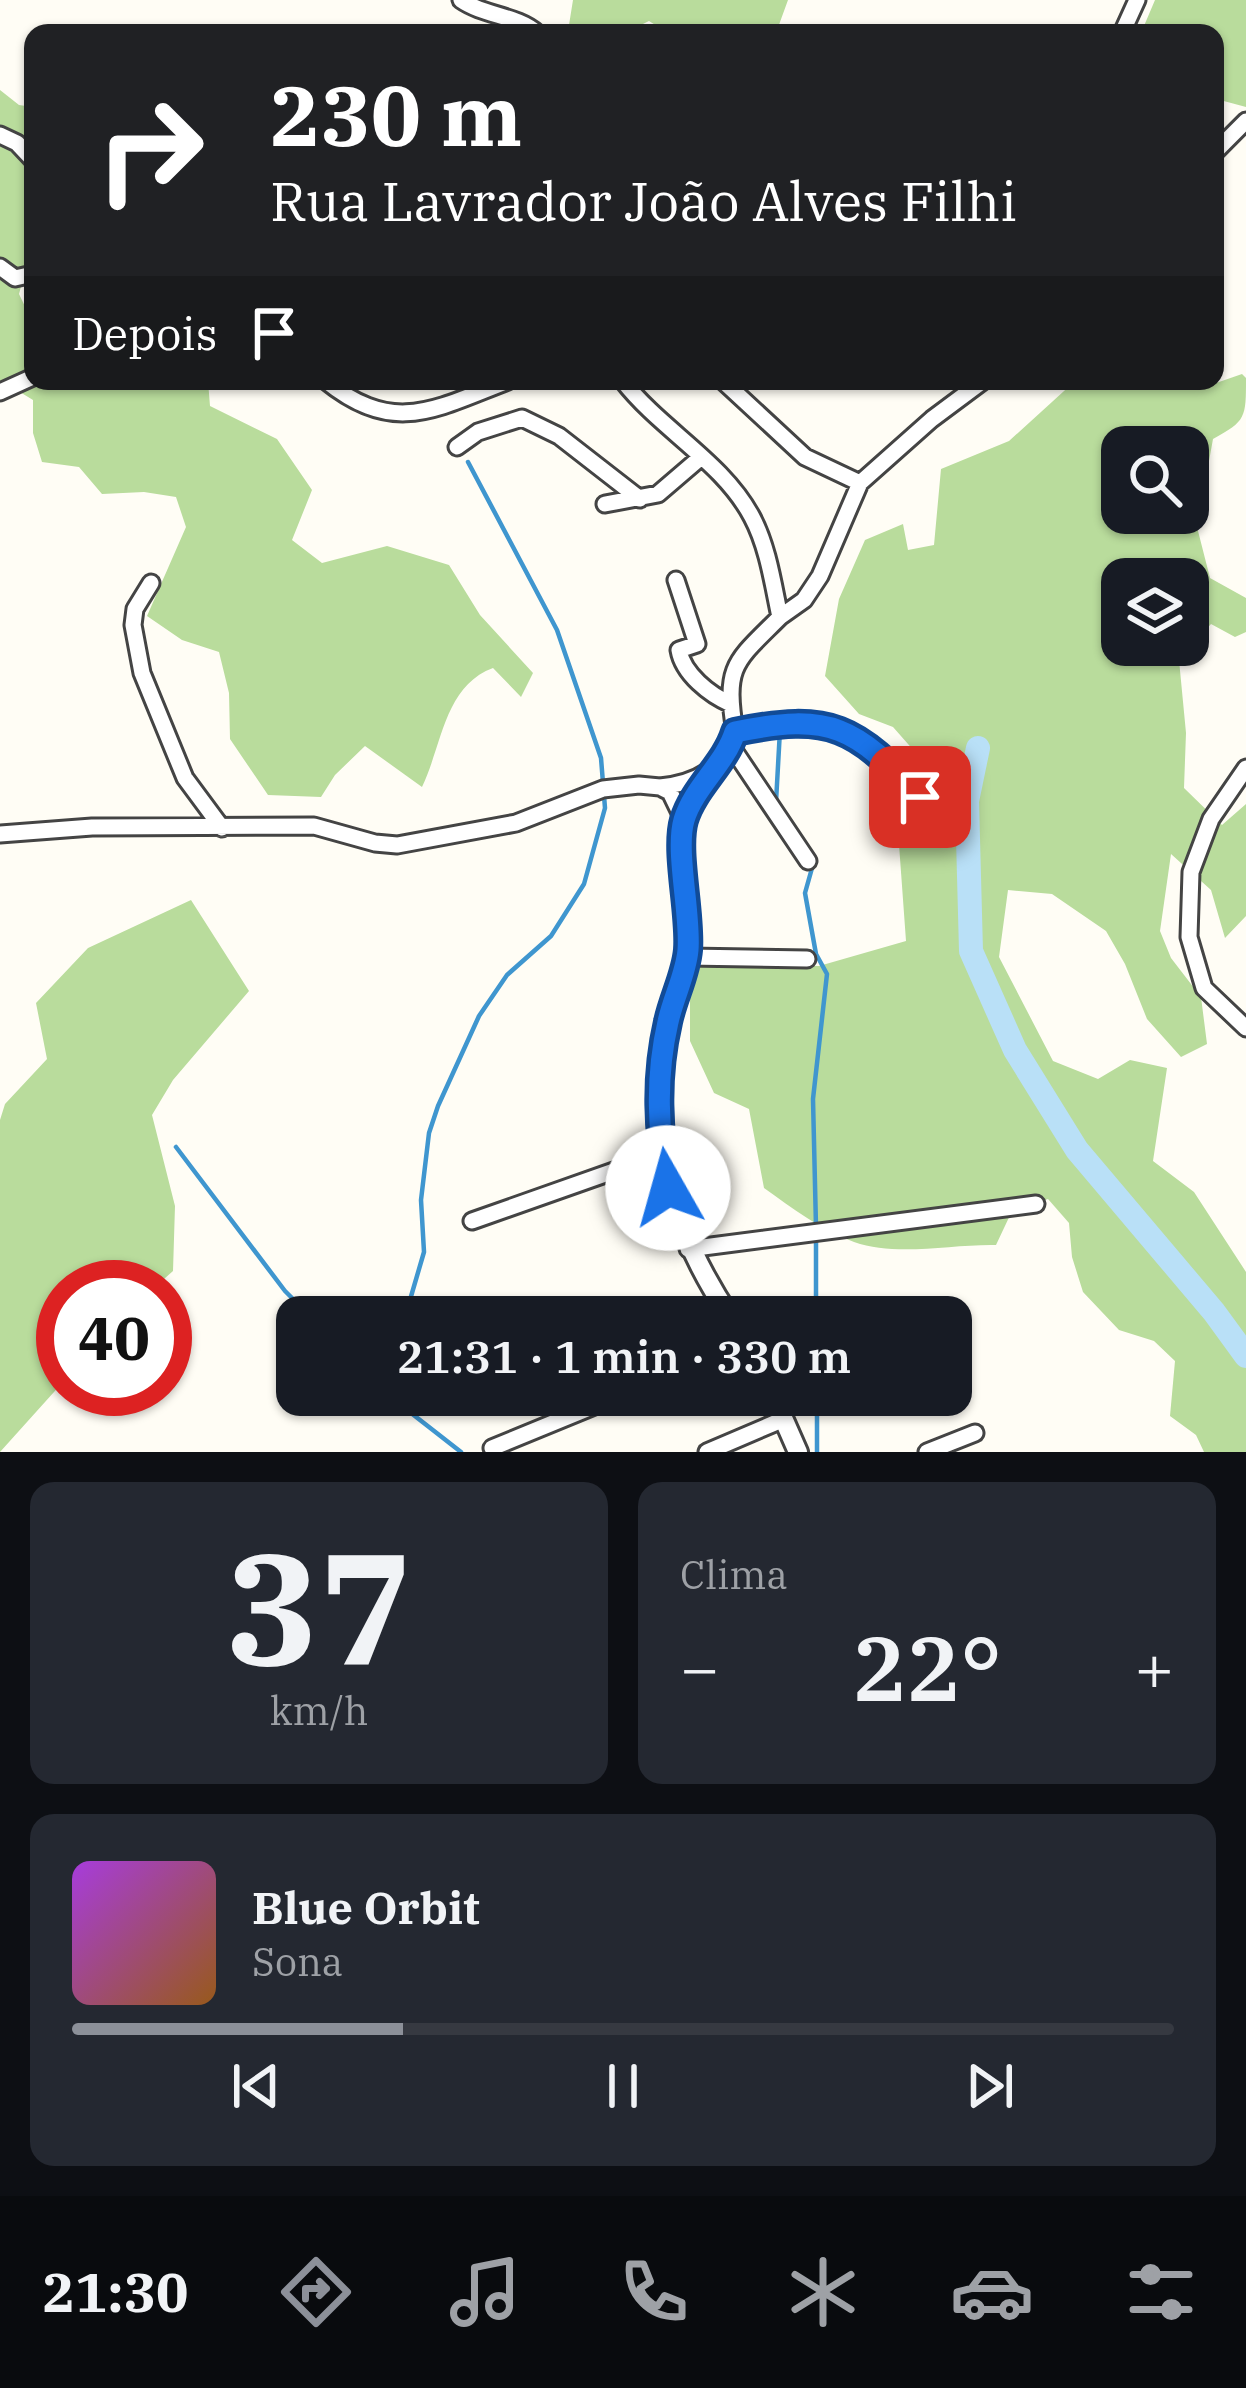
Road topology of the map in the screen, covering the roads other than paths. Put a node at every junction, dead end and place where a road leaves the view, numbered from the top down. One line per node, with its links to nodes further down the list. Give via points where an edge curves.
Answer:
1 (461, 0): 2 (street)
2 (523, 24)
3 (1246, 121): 4 (street)
4 (1224, 143)
5 (340, 390): 6 (street, via 392,415)
6 (483, 390)
7 (630, 390): 11 (street)
8 (733, 390): 12 (street, via 805,457)
9 (970, 390): 12 (street)
10 (457, 447): 13 (street, via 522,418 559,436)
11 (700, 458): 13 (street, via 658,494); 17 (street, via 752,517)
12 (860, 482): 17 (street, via 820,576 805,600)
13 (640, 499): 14 (street)
14 (605, 504)
15 (676, 580): 18 (street, via 697,644 679,650 681,661)
16 (151, 584): 25 (street, via 133,625 142,673 184,778)
17 (780, 617): 18 (street, via 737,662)
18 (731, 704): 19 (street)
19 (733, 739): 21 (street); 23 (street, via 786,724 834,728 866,742); 27 (street)
20 (1246, 768): 30 (street, via 1211,819 1191,872 1189,938 1204,988)
21 (709, 773): 22 (street); 24 (street)
22 (660, 787): 24 (street); 25 (street, via 603,789 516,823 397,845 314,826)
23 (920, 797)
24 (684, 821): 28 (street)
25 (222, 828): 26 (street)
26 (0, 834)
27 (808, 861)
28 (688, 957): 29 (street); 31 (street, via 659,1070)
29 (807, 959)
30 (1246, 1028)
31 (662, 1154): 33 (street); 34 (street)
32 (1036, 1204): 34 (street)
33 (472, 1221)
34 (688, 1249): 35 (street)
35 (717, 1296)
36 (570, 1416): 40 (street)
37 (783, 1416): 38 (street)
38 (784, 1419): 41 (street); 42 (street)
39 (975, 1433): 43 (street)
40 (492, 1448)
41 (707, 1452)
42 (798, 1452)
43 (927, 1452)

